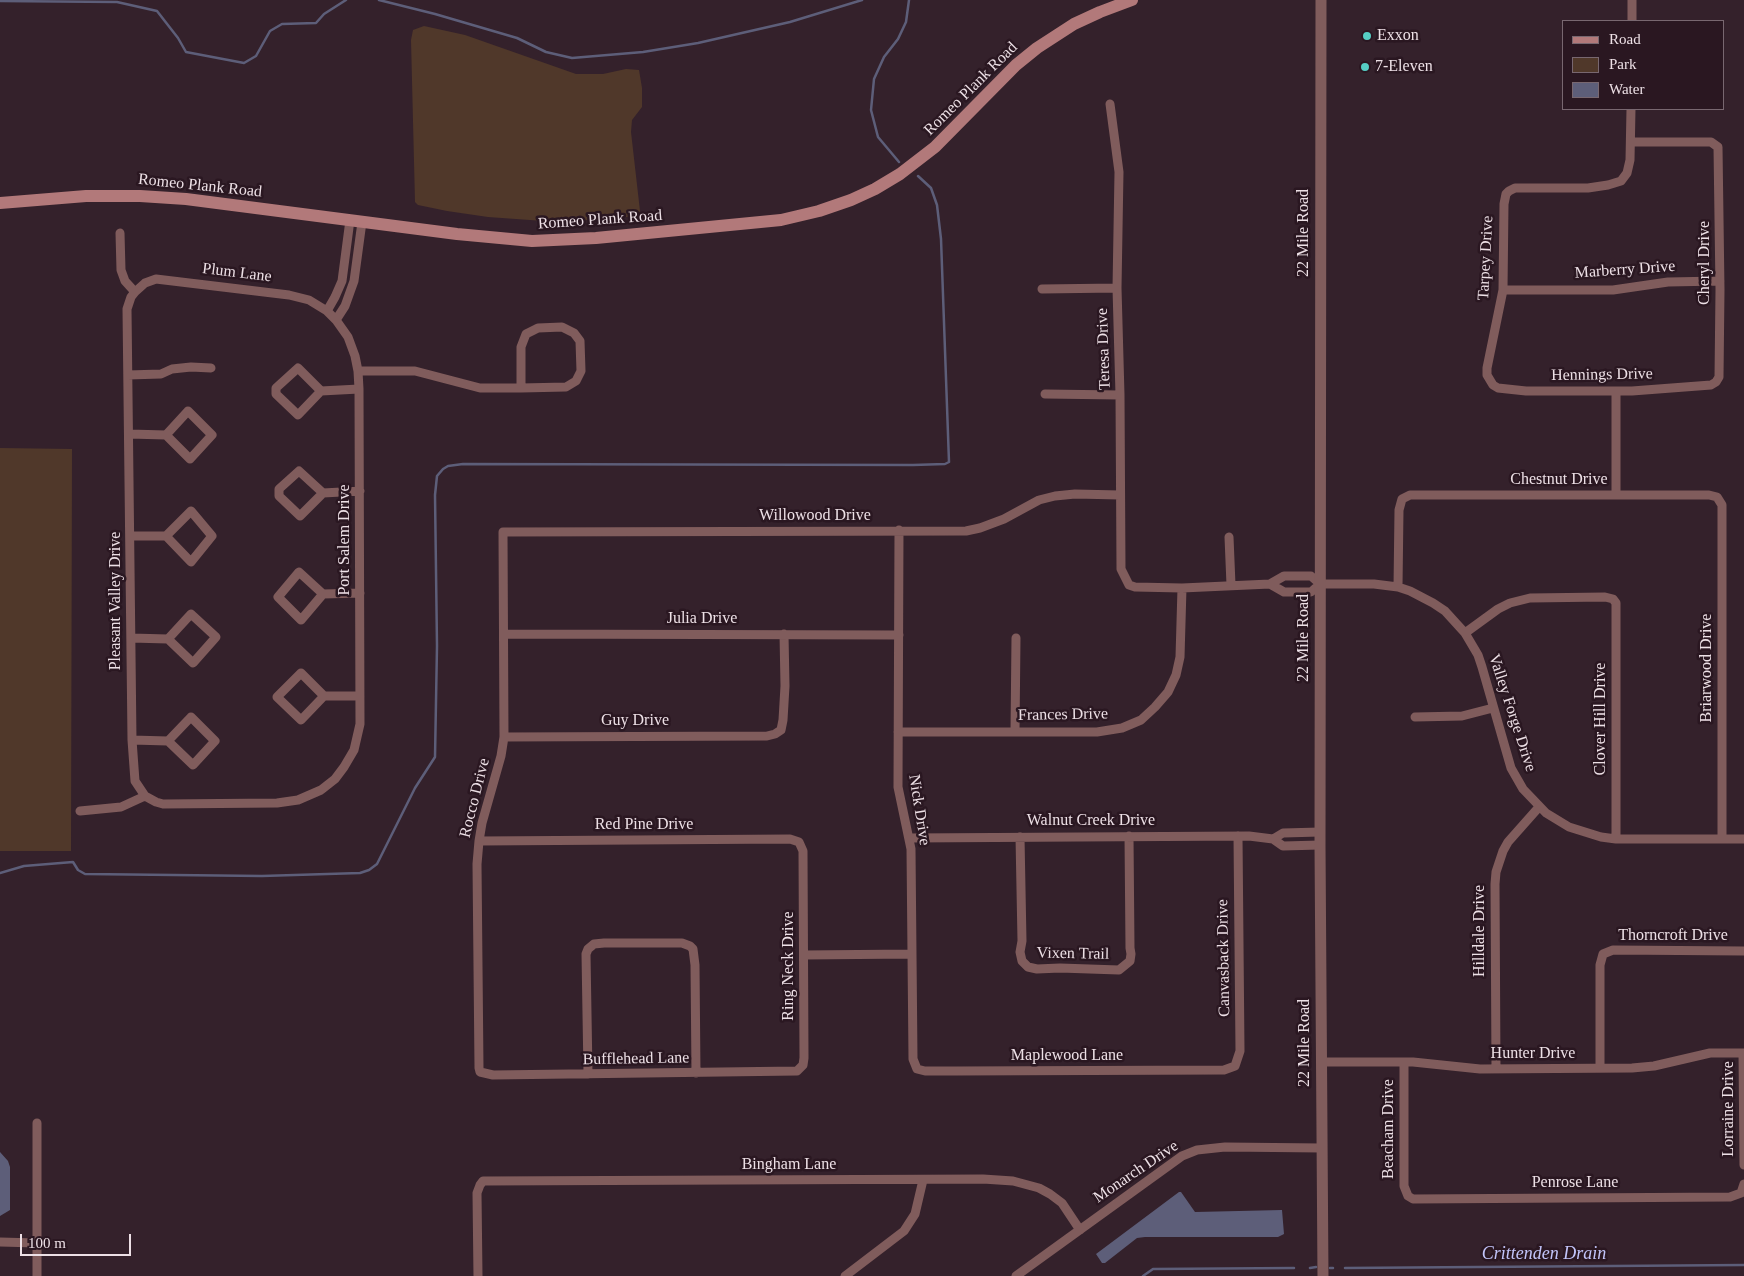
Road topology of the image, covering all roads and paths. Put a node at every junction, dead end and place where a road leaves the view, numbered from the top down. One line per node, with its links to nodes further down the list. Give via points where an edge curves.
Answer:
1 (1132, 0): 9 (main road, Romeo Plank Road, via 1074,24 1037,48 912,166 875,189 819,211 755,224 558,241 491,237)
2 (1321, 0): 42 (street, 22 Mile Road)
3 (1632, 0): 4 (street)
4 (1632, 20)
5 (1110, 104): 12 (street, Teresa Drive, via 1119,172)
6 (1631, 110): 7 (street)
7 (1631, 142): 11 (street, Cheryl Drive, via 1716,144 1719,151); 15 (street, Tarpey Drive, via 1627,173 1616,183 1588,188 1515,188 1506,194)
8 (0, 203): 9 (main road, Romeo Plank Road, via 133,196 186,199)
9 (356, 221): 16 (street, via 342,281); 17 (street, via 354,281)
10 (120, 233): 13 (street, via 121,270 126,281)
11 (1720, 281): 15 (street, Marberry Drive, via 1668,282 1613,290); 22 (street, Cheryl Drive, via 1720,372)
12 (1117, 288): 14 (street); 28 (street, Teresa Drive)
13 (138, 289): 16 (street, Plum Lane, via 162,279 289,295 309,300); 20 (street, Pleasant Valley Drive, via 127,309)
14 (1042, 289)
15 (1502, 290): 21 (street, Tarpey Drive, via 1487,368)
16 (327, 311): 17 (street, Port Salem Drive)
17 (336, 320): 19 (street, Port Salem Drive, via 350,341)
18 (211, 368): 20 (street, via 191,367 161,374)
19 (358, 370): 23 (street, via 415,371 480,388); 24 (street, Port Salem Drive)
20 (128, 375): 29 (street, Pleasant Valley Drive)
21 (1490, 382): 26 (street, Hennings Drive, via 1498,388 1526,391)
22 (1716, 382): 26 (street, Hennings Drive, via 1705,386)
23 (521, 388): 23 (street, via 566,388 573,384 580,375 581,348 574,333 562,327 538,328 526,334 522,341)
24 (359, 389): 25 (street); 31 (street, Port Salem Drive)
25 (321, 391): 25 (street, via 298,415 276,394 276,388 298,368)
26 (1616, 392): 34 (street)
27 (1045, 394): 28 (street)
28 (1120, 395): 33 (street, Teresa Drive)
29 (129, 434): 30 (street); 38 (street, Pleasant Valley Drive)
30 (166, 435): 30 (street, via 190,458 212,435 188,411)
31 (360, 491): 32 (street); 48 (street, Port Salem Drive)
32 (323, 493): 32 (street, via 300,516 279,496 279,489 300,471)
33 (1120, 495): 36 (street, Willowood Drive, via 1075,494 1047,498 1004,520 966,531); 44 (street, Teresa Drive, via 1120,569 1128,585)
34 (1616, 495): 35 (street, Chestnut Drive); 45 (street, Chestnut Drive, via 1410,495 1402,499 1399,510)
35 (1717, 497): 75 (street, Briarwood Drive, via 1722,504)
36 (898, 530): 37 (street, Willowood Drive); 52 (street, Nick Drive)
37 (503, 532): 50 (street, Rocco Drive)
38 (131, 536): 39 (street); 53 (street, Pleasant Valley Drive)
39 (166, 536): 39 (street, via 191,562 212,536 191,512)
40 (1228, 537): 43 (street)
41 (1270, 584): 42 (street, Valley Forge Drive, via 1284,576 1310,576); 42 (street, Valley Forge Drive, via 1284,592 1311,592); 43 (street, Valley Forge Drive)
42 (1320, 584): 45 (street, Valley Forge Drive, via 1361,583); 68 (street, 22 Mile Road)
43 (1231, 586): 46 (street, Valley Forge Drive)
44 (1135, 587): 46 (street, Valley Forge Drive)
45 (1398, 587): 49 (street, Valley Forge Drive, via 1445,611)
46 (1182, 588): 60 (street, Frances Drive, via 1180,657 1176,675 1168,692 1140,720 1122,728 1097,732)
47 (323, 594): 47 (street, via 301,620 278,597 299,572); 48 (street)
48 (360, 594): 57 (street, Port Salem Drive)
49 (1465, 633): 58 (street, Valley Forge Drive, via 1480,661); 74 (street, Clover Hill Drive, via 1498,609 1519,600 1544,597 1613,599 1616,607)
50 (504, 634): 51 (street, Julia Drive); 62 (street, Rocco Drive)
51 (784, 634): 52 (street, Julia Drive); 62 (street, Guy Drive, via 782,720 781,730 775,734)
52 (899, 634): 61 (street, Nick Drive)
53 (132, 638): 55 (street); 63 (street, Pleasant Valley Drive)
54 (1016, 638): 60 (street)
55 (168, 639): 55 (street, via 193,663 216,637 191,614)
56 (324, 696): 56 (street, via 301,720 278,696 301,673); 57 (street)
57 (360, 696): 65 (street, Port Salem Drive, via 360,724 349,760 321,790 305,798 292,802 164,804)
58 (1493, 708): 59 (street, via 1462,716); 66 (street, Valley Forge Drive, via 1511,768)
59 (1414, 717)
60 (1015, 731): 61 (street, Frances Drive)
61 (898, 732): 72 (street, Nick Drive, via 898,787)
62 (504, 737): 77 (street, Rocco Drive)
63 (132, 740): 64 (street); 65 (street, Pleasant Valley Drive, via 133,776)
64 (168, 741): 64 (street, via 193,765 215,741 191,717)
65 (145, 796): 67 (street, via 121,806)
66 (1539, 807): 74 (street, Valley Forge Drive, via 1558,822 1580,832); 88 (street, Hilldale Drive, via 1508,842 1496,872)
67 (80, 811)
68 (1320, 832): 73 (street, Walnut Creek Drive, via 1283,833); 78 (street, 22 Mile Road)
69 (1129, 836): 70 (street, Walnut Creek Drive); 71 (street, Walnut Creek Drive); 71 (street, Vixen Trail, via 1131,954 1130,961 1119,970 1037,969 1022,961)
70 (1238, 836): 73 (street, Walnut Creek Drive); 89 (street, Canvasback Drive, via 1240,1051 1235,1066)
71 (1020, 837): 72 (street, Walnut Creek Drive)
72 (909, 838): 81 (street, Nick Drive)
73 (1273, 839): 78 (street, Walnut Creek Drive, via 1283,846)
74 (1616, 839): 75 (street, Valley Forge Drive)
75 (1722, 839): 76 (street, Valley Forge Drive)
76 (1744, 839)
77 (479, 841): 79 (street, Red Pine Drive, via 790,839 799,842); 90 (street, Rocco Drive)
78 (1320, 846): 84 (street, 22 Mile Road)
79 (803, 852): 82 (street, Ring Neck Drive)
80 (1744, 951): 87 (street, Thorncroft Drive, via 1613,950 1603,954 1600,965)
81 (912, 954): 82 (street); 86 (street, Nick Drive)
82 (804, 955): 91 (street, Ring Neck Drive, via 804,1058 800,1069)
83 (1744, 1053): 87 (street, Hunter Drive, via 1710,1053 1644,1068); 96 (street, Lorraine Drive)
84 (1322, 1062): 85 (street, Hunter Drive); 95 (street, 22 Mile Road)
85 (1404, 1062): 88 (street, Hunter Drive); 99 (street, Beacham Drive, via 1404,1186)
86 (914, 1064): 89 (street, Maplewood Lane, via 920,1071)
87 (1600, 1068): 88 (street, Hunter Drive)
88 (1496, 1069)
89 (1224, 1070)
90 (480, 1072): 93 (street, Bufflehead Lane, via 493,1075)
91 (792, 1072): 92 (street, Bufflehead Lane)
92 (696, 1073): 93 (street, Bufflehead Lane); 93 (street, via 695,966 690,946 682,943 598,943 590,947 586,960)
93 (588, 1074)
94 (37, 1122): 102 (street)
95 (1322, 1148): 100 (street, Monarch Drive, via 1225,1147 1197,1150 1176,1160); 107 (street, 22 Mile Road)
96 (1744, 1165)
97 (923, 1180): 100 (street, Bingham Lane, via 1013,1181 1039,1188 1062,1204); 104 (street, Bingham Lane, via 483,1181 476,1193); 105 (street, via 915,1214 904,1231)
98 (1743, 1189): 99 (street, Penrose Lane, via 1730,1196 1418,1199)
99 (1408, 1196)
100 (1080, 1230): 106 (street, Monarch Drive)
101 (0, 1242): 102 (street)
102 (37, 1242): 103 (street)
103 (37, 1276)
104 (478, 1276)
105 (846, 1276)
106 (1016, 1276)
107 (1323, 1276)

